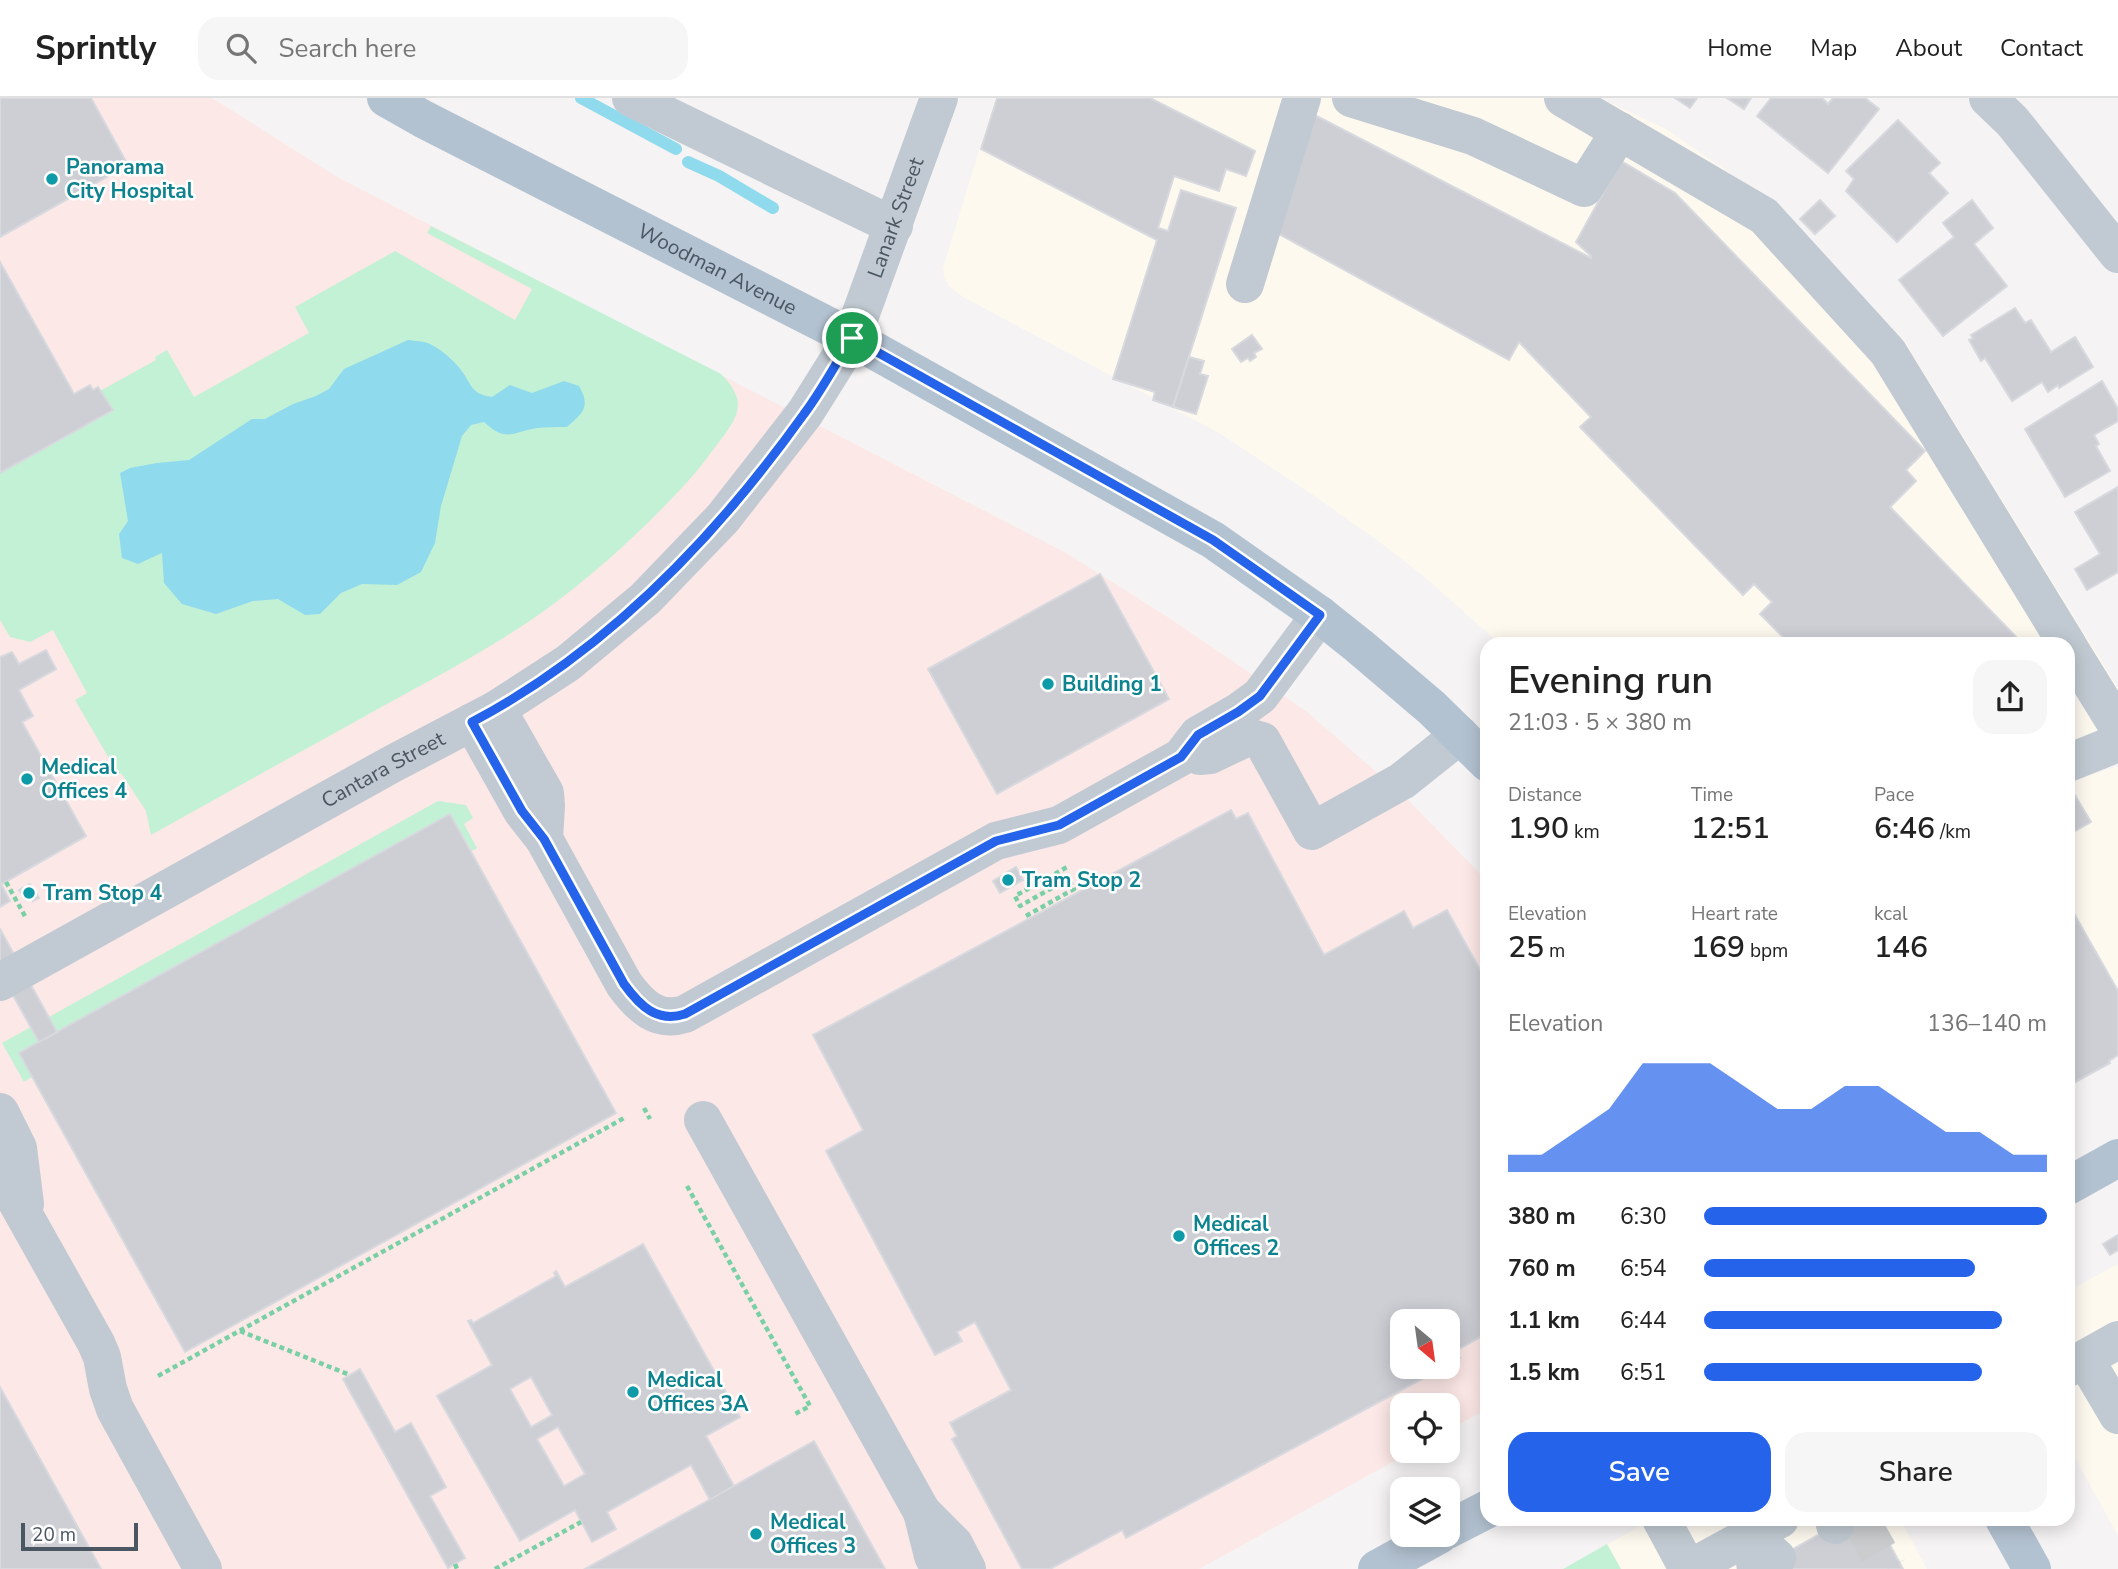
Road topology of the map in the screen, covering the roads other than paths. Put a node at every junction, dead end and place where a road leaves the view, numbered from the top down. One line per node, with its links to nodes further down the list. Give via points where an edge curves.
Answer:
1 (386, 98): 12 (main road, Woodman Avenue)
2 (631, 98): 9 (street)
3 (939, 98): 9 (street, Lanark Street)
4 (1302, 98): 11 (street)
5 (1351, 98): 8 (street, via 1473,136 1584,188)
6 (1563, 98): 8 (street)
7 (1989, 98): 10 (street)
8 (1620, 131): 14 (street, via 1764,216 1888,352)
9 (894, 226): 12 (street, Lanark Street)
10 (2118, 254)
11 (1245, 284)
12 (852, 338): 13 (main road, Woodman Avenue, via 1213,540); 16 (street, Cantara Street, via 805,413 723,519 635,607 568,663)
13 (1320, 615): 18 (main road, Woodman Avenue); 21 (street, via 1260,696 1198,735)
14 (2063, 637)
15 (2075, 656): 17 (street)
16 (485, 715): 21 (street, via 522,811 544,839 632,996 651,1013 665,1017 696,1008 996,841 1059,825); 23 (street, Cantara Street)
17 (2118, 727)
18 (1460, 735): 20 (main road, Woodman Avenue); 21 (street, via 1402,781 1312,831 1266,746 1256,737 1210,755)
19 (2118, 743): 22 (street)
20 (1480, 756)
21 (1181, 757)
22 (2075, 760)
23 (0, 982)
24 (0, 1112): 29 (street, via 18,1149)
25 (703, 1120): 33 (street)
26 (2118, 1158): 28 (main road)
27 (0, 1172): 29 (street)
28 (2075, 1182)
29 (13, 1211): 40 (street, via 99,1350 115,1409)
30 (2118, 1340): 31 (street)
31 (2077, 1363): 32 (street)
32 (2118, 1415)
33 (922, 1512): 41 (street); 42 (street, via 954,1544)
34 (1480, 1512): 35 (main road)
35 (1460, 1524)
36 (1665, 1526): 44 (street)
37 (2008, 1526): 45 (main road)
38 (1766, 1545): 44 (street)
39 (1417, 1547): 43 (main road)
40 (203, 1569)
41 (940, 1569)
42 (967, 1569)
43 (1377, 1569)
44 (1689, 1569)
45 (2032, 1569)

